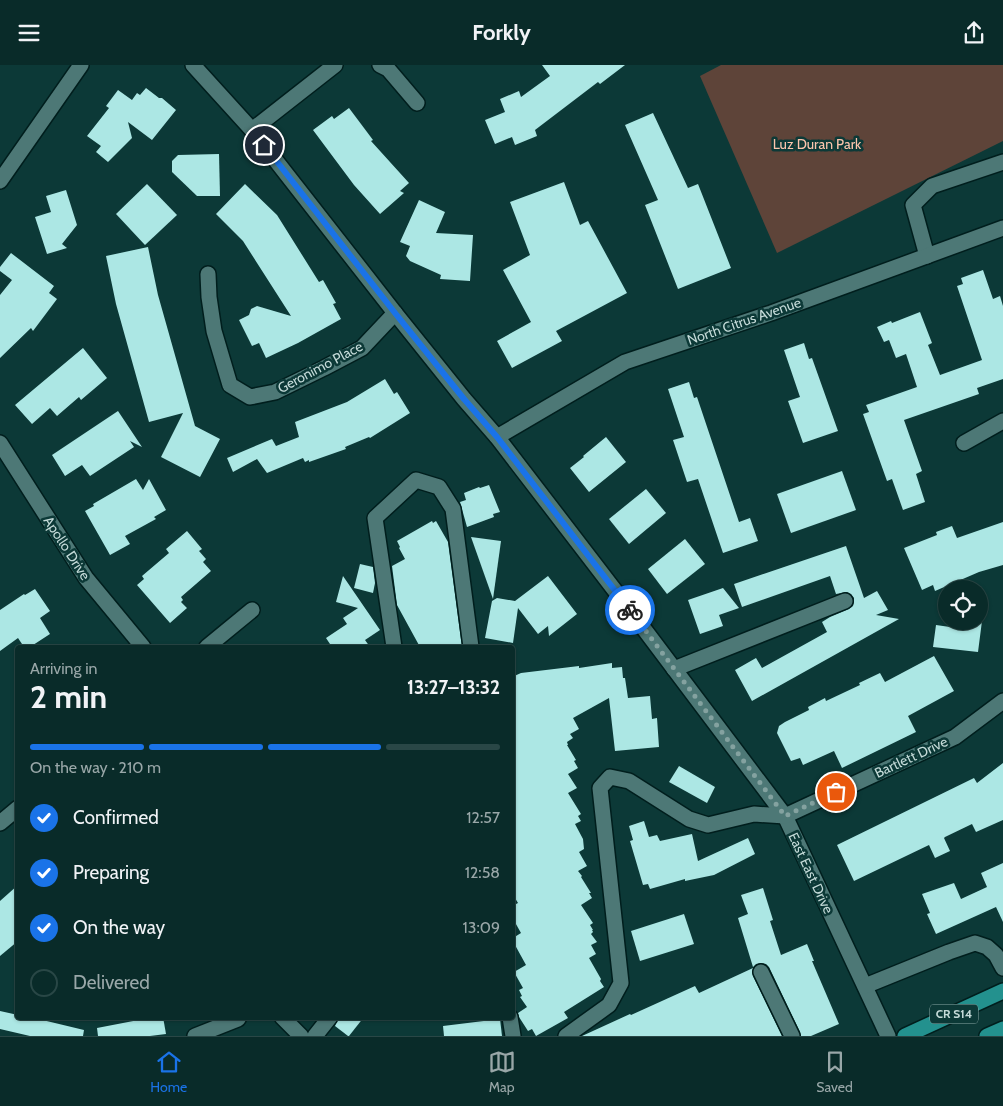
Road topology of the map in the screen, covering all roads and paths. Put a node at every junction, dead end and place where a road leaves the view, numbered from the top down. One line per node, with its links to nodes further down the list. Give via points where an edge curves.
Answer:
1 (81, 65): 7 (street)
2 (193, 65): 6 (street, East East Drive)
3 (335, 65): 6 (street)
4 (380, 65): 5 (street, via 388,69)
5 (417, 103)
6 (252, 130): 13 (street, East East Drive)
7 (5, 163): 9 (street)
8 (1003, 163): 11 (street, via 932,186 913,205)
9 (0, 181)
10 (1003, 228): 11 (street, North Citrus Avenue)
11 (927, 256): 15 (street, North Citrus Avenue, via 625,362)
12 (208, 274): 13 (street, Geronimo Place, via 214,331 230,385 250,397 275,392 362,348)
13 (395, 313): 15 (street, East East Drive)
14 (1003, 421): 17 (street)
15 (497, 437): 24 (street, East East Drive)
16 (0, 443): 20 (street, Apollo Drive, via 86,578)
17 (964, 443)
18 (845, 601): 24 (street)
19 (252, 609): 21 (street)
20 (141, 645)
21 (209, 645)
22 (394, 645): 23 (street, via 375,518 416,480 439,487 453,509)
23 (471, 645)
24 (674, 669): 27 (street, East East Drive)
25 (1003, 701): 27 (street, Bartlett Drive, via 956,737)
26 (15, 810): 28 (street)
27 (785, 816): 31 (street, East East Drive); 42 (street, via 754,814 708,825 689,819 629,781 610,777 600,788 621,983 609,1005)
28 (1, 819)
29 (1003, 968): 31 (street, via 996,955 975,943)
30 (761, 973): 43 (street)
31 (865, 987): 44 (street, East East Drive)
32 (1003, 991): 45 (main road, CR S14)
33 (235, 1020): 38 (street)
34 (285, 1020): 39 (street)
35 (328, 1020): 40 (street)
36 (510, 1020): 41 (street)
37 (1003, 1029): 46 (main road, CR S14)
38 (195, 1036)
39 (301, 1036)
40 (315, 1036)
41 (512, 1036)
42 (566, 1036)
43 (792, 1036)
44 (888, 1036)
45 (905, 1036)
46 (987, 1036)

